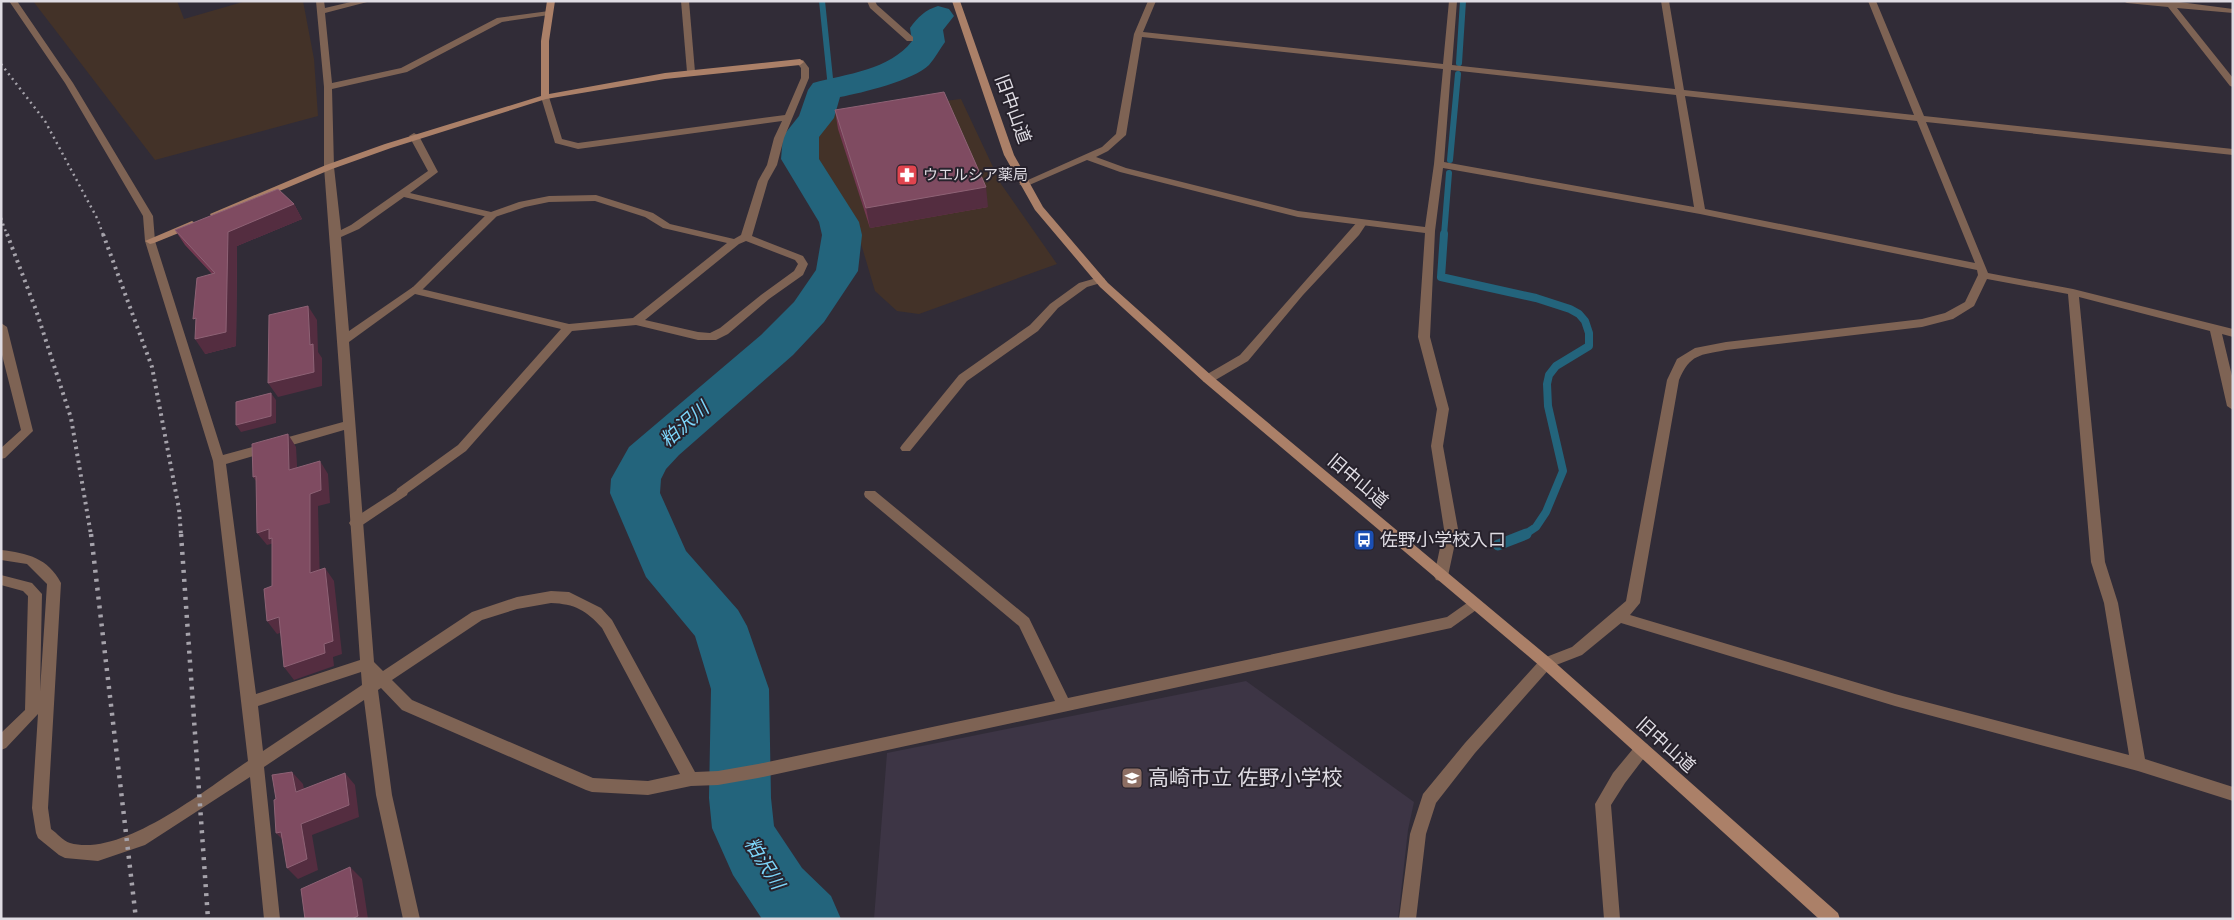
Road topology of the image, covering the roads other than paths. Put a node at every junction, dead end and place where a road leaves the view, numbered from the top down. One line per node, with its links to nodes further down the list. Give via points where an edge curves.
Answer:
1 (14, 1): 40 (street, via 70,83 148,216)
2 (367, 1): 13 (street)
3 (551, 1): 15 (main road)
4 (685, 1): 20 (street)
5 (871, 1): 17 (street)
6 (1152, 1): 16 (street)
7 (1453, 1): 19 (street)
8 (1665, 1): 23 (street)
9 (1872, 1): 26 (street)
10 (2127, 1): 12 (street)
11 (954, 2): 32 (main road, 旧中山道, via 1009,155)
12 (2169, 3): 14 (street); 21 (street)
13 (321, 6): 22 (street)
14 (2233, 11)
15 (549, 13): 22 (street, via 500,20 404,70); 24 (main road, via 545,41)
16 (1138, 34): 19 (street); 29 (street, via 1121,135 1105,149)
17 (910, 39)
18 (800, 62): 20 (main road); 25 (street, via 805,68 805,78)
19 (1447, 67): 23 (street); 30 (street)
20 (691, 72): 24 (main road)
21 (2233, 84)
22 (328, 87): 31 (street)
23 (1681, 92): 26 (street); 34 (street)
24 (545, 97): 25 (street, via 558,141 578,146); 27 (main road)
25 (788, 117): 39 (street)
26 (1921, 117): 28 (street); 42 (street)
27 (414, 136): 31 (main road); 33 (street, via 433,172)
28 (2233, 152)
29 (1088, 157): 32 (street); 36 (street, via 1123,170 1298,214)
30 (1439, 164): 34 (street); 37 (street)
31 (329, 167): 38 (street); 40 (main road)
32 (1024, 184): 43 (main road, 旧中山道, via 1053,227)
33 (402, 194): 35 (street); 38 (street, via 355,227)
34 (1700, 211): 42 (street)
35 (492, 215): 41 (street, via 549,199 596,198 649,215 667,226); 44 (street)
36 (1362, 223): 37 (street); 52 (street, via 1244,358)
37 (1430, 231): 61 (street, via 1424,337 1443,409 1437,446 1451,530)
38 (336, 236): 51 (street)
39 (746, 237): 41 (street); 46 (street, via 799,258 803,264 799,273 712,337)
40 (150, 241): 57 (street)
41 (735, 242): 46 (street)
42 (1982, 271): 45 (street); 64 (street, via 1970,304 1949,316 1912,325 1726,346 1700,351 1681,362 1673,380 1633,604)
43 (1100, 280): 52 (main road, 旧中山道); 55 (street, via 1083,285 1054,306 1034,328 963,378)
44 (416, 290): 48 (street); 51 (street)
45 (2073, 292): 49 (street); 71 (street, via 2098,562 2111,603)
46 (636, 321): 48 (street)
47 (1, 327): 56 (street, via 27,431)
48 (570, 328): 59 (street, via 462,448)
49 (2215, 330): 50 (street); 53 (street)
50 (2233, 333)
51 (344, 340): 54 (street)
52 (1208, 379): 61 (main road, 旧中山道)
53 (2233, 406)
54 (350, 424): 57 (street); 59 (street)
55 (906, 448)
56 (1, 455)
57 (218, 461): 67 (street)
58 (870, 494): 68 (street, via 1024,622)
59 (356, 523): 66 (street)
60 (1, 556): 72 (street, via 26,558 38,563 54,583 40,808 44,833 65,850 98,853 138,840 477,616 517,602 551,597 569,598 585,604 607,624)
61 (1442, 576): 63 (main road, 旧中山道)
62 (1, 580): 69 (street, via 27,587 35,594 32,712)
63 (1474, 604): 65 (main road, 旧中山道); 68 (street, via 1451,622)
64 (1620, 617): 65 (street, via 1577,651); 71 (street, via 1896,700)
65 (1546, 663): 70 (main road, 旧中山道); 76 (street, via 1429,798 1418,834)
66 (367, 664): 67 (street); 72 (street, via 407,705 592,785 648,788); 75 (street, via 384,795)
67 (250, 702): 74 (street)
68 (1064, 705): 72 (street, via 758,771)
69 (1, 743)
70 (1642, 749): 77 (street, via 1603,804); 78 (main road, 旧中山道)
71 (2138, 764): 73 (street)
72 (691, 779)
73 (2233, 794)
74 (272, 919)
75 (412, 919)
76 (1408, 919)
77 (1612, 919)
78 (1832, 919)

